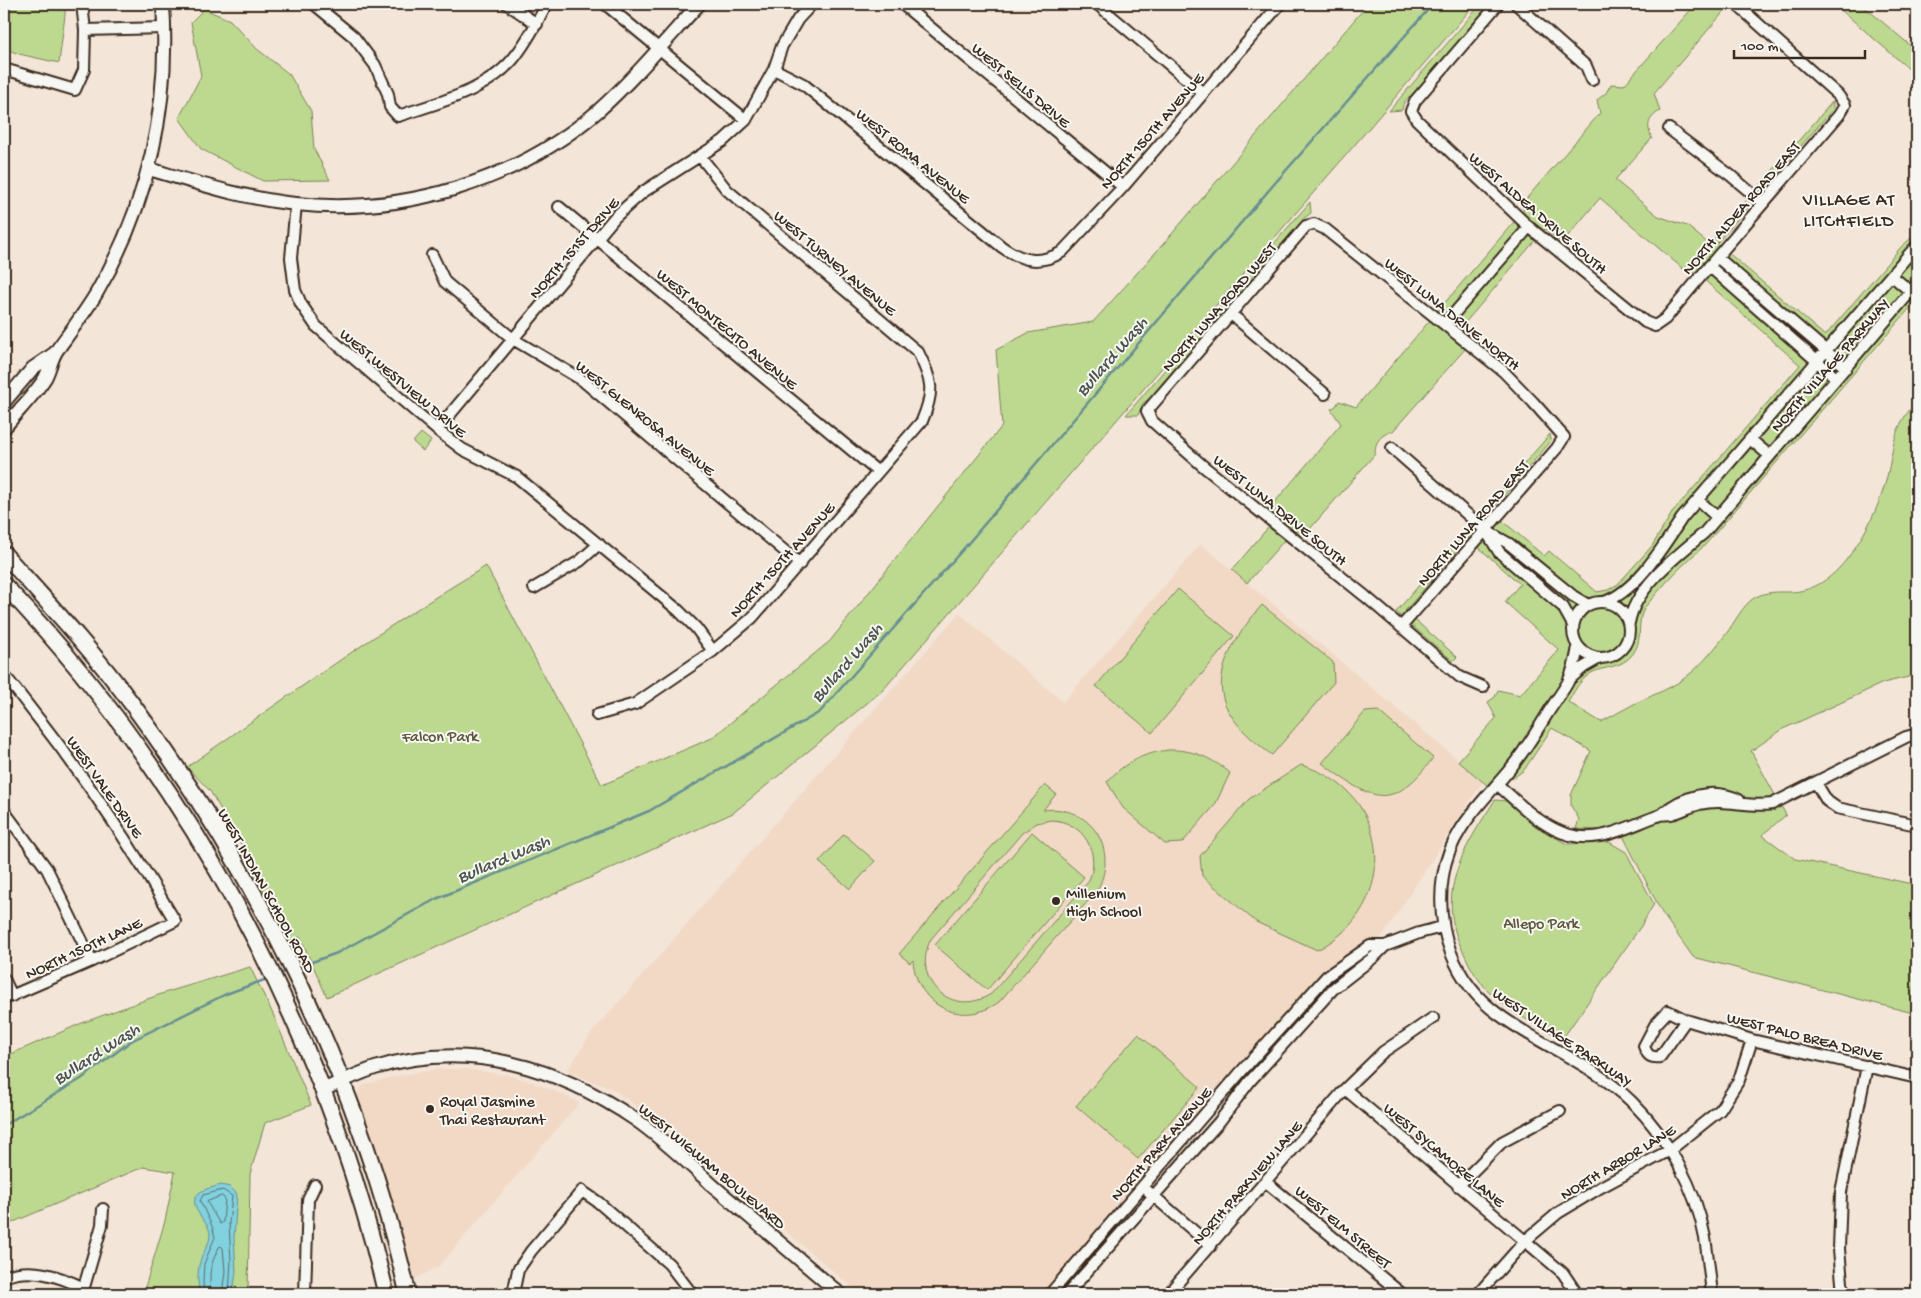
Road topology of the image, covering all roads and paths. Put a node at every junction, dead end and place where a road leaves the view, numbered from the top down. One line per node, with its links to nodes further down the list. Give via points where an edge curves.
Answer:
1 (82, 4): 17 (street)
2 (163, 4): 16 (street)
3 (314, 4): 15 (street, via 354,37 378,72 390,107 398,116 446,101 496,75 516,55)
4 (507, 4): 15 (street)
5 (547, 4): 15 (street)
6 (605, 4): 18 (street)
7 (699, 4): 18 (street)
8 (812, 4): 20 (street, NORTH 151ST DRIVE, via 782,46)
9 (902, 4): 27 (street, WEST SELLS DRIVE)
10 (1096, 4): 22 (street)
11 (1280, 4): 22 (street, NORTH 150TH AVENUE)
12 (1498, 4): 32 (street, WEST ALDEA DRIVE SOUTH, via 1415,101 1411,111)
13 (1516, 4): 21 (street, via 1586,66)
14 (1736, 4): 28 (street, NORTH ALDEA ROAD EAST, via 1838,95 1845,105)
15 (536, 24)
16 (164, 28): 17 (street); 26 (street, via 161,102)
17 (85, 30): 19 (street, via 84,70 75,90)
18 (659, 48): 23 (street); 29 (street, via 584,122 533,156 480,180 416,199 378,205)
19 (4, 68)
20 (774, 69): 23 (street, NORTH 151ST DRIVE); 37 (street, WEST ROMA AVENUE, via 803,84 1002,247 1024,260)
21 (1592, 80)
22 (1203, 93): 27 (street, NORTH 150TH AVENUE)
23 (746, 120): 25 (street, NORTH 151ST DRIVE, via 722,142)
24 (1669, 129): 28 (street)
25 (700, 156): 33 (street, NORTH 151ST DRIVE, via 643,192 615,217); 52 (street, WEST TURNEY AVENUE, via 727,190 918,352 930,375)
26 (149, 170): 29 (street, via 234,193); 46 (street, via 132,221 110,270)
27 (1123, 187): 37 (street, NORTH 150TH AVENUE, via 1062,252 1053,258)
28 (1763, 202): 36 (street, NORTH ALDEA ROAD EAST)
29 (296, 204): 55 (street, WEST WESTVIEW DRIVE, via 292,270 295,290 308,316 326,336)
30 (559, 207): 33 (street, WEST MONTECITO AVENUE)
31 (1314, 224): 41 (street, NORTH LUNA ROAD WEST, via 1306,226); 42 (street, WEST LUNA DRIVE NORTH, via 1325,229)
32 (1529, 227): 42 (street); 43 (street, WEST ALDEA DRIVE SOUTH, via 1644,322)
33 (597, 239): 44 (street, NORTH 151ST DRIVE); 60 (street, WEST MONTECITO AVENUE)
34 (1917, 246): 39 (street, NORTH VILLAGE PARKWAY)
35 (432, 255): 44 (street, WEST GLENROSA AVENUE, via 445,282)
36 (1717, 257): 38 (street, NORTH ALDEA ROAD EAST); 45 (street)
37 (1036, 261)
38 (1709, 266): 43 (street, NORTH ALDEA ROAD EAST, via 1665,319); 47 (street)
39 (1891, 275): 40 (street, NORTH VILLAGE PARKWAY); 45 (street, NORTH VILLAGE PARKWAY)
40 (1914, 288): 48 (street, NORTH VILLAGE PARKWAY)
41 (1231, 314): 50 (street); 53 (street, NORTH LUNA ROAD WEST)
42 (1445, 324): 56 (street, WEST LUNA DRIVE NORTH, via 1503,371)
43 (1655, 326)
44 (513, 339): 55 (street, NORTH 151ST DRIVE); 66 (street, WEST GLENROSA AVENUE, via 582,380)
45 (1826, 350): 47 (street, NORTH VILLAGE PARKWAY); 48 (street)
46 (55, 353): 51 (street, via 33,368); 54 (street, via 45,378)
47 (1817, 361): 49 (street); 57 (street, NORTH VILLAGE PARKWAY)
48 (1846, 368): 49 (street, NORTH VILLAGE PARKWAY)
49 (1836, 378): 59 (street, NORTH VILLAGE PARKWAY)
50 (1325, 394)
51 (4, 402)
52 (930, 402): 60 (street, NORTH 150TH AVENUE, via 922,421)
53 (1147, 411): 73 (street, WEST LUNA DRIVE SOUTH, via 1152,421 1203,466)
54 (4, 428)
55 (437, 430): 64 (street, WEST WESTVIEW DRIVE, via 462,449 517,476)
56 (1564, 437): 63 (street, NORTH LUNA ROAD EAST)
57 (1750, 438): 59 (street, NORTH VILLAGE PARKWAY); 61 (street, NORTH VILLAGE PARKWAY)
58 (1392, 448): 63 (street)
59 (1770, 456): 62 (street, NORTH VILLAGE PARKWAY)
60 (878, 472): 66 (street, NORTH 150TH AVENUE)
61 (1698, 500): 62 (street); 69 (street, NORTH VILLAGE PARKWAY, via 1628,589)
62 (1717, 517): 71 (street, NORTH VILLAGE PARKWAY, via 1704,533 1669,563 1636,601)
63 (1485, 530): 70 (street, via 1508,543); 72 (street, via 1499,552 1563,607); 73 (street, NORTH LUNA ROAD EAST)
64 (599, 544): 68 (street, via 580,561); 75 (street, WEST WESTVIEW DRIVE, via 688,620)
65 (4, 554): 99 (main road, WEST INDIAN SCHOOL ROAD, via 131,703 227,847 283,950)
66 (800, 564): 75 (street, NORTH 150TH AVENUE, via 752,618)
67 (4, 585): 101 (main road, via 86,681 140,751 202,846 260,949)
68 (534, 588)
69 (1604, 602): 70 (street); 71 (street, via 1620,609)
70 (1588, 605): 72 (street, via 1581,610)
71 (1629, 623): 76 (street, via 1628,642 1623,649 1616,655)
72 (1573, 625): 74 (street)
73 (1401, 627): 79 (street, WEST LUNA DRIVE SOUTH, via 1460,678)
74 (1578, 647): 76 (street); 78 (street, WEST VILLAGE PARKWAY)
75 (712, 651): 80 (street, NORTH 150TH AVENUE, via 635,704)
76 (1598, 659): 78 (street, WEST VILLAGE PARKWAY, via 1584,666)
77 (4, 675): 86 (street, WEST VALE DRIVE, via 73,762 113,819)
78 (1568, 681): 83 (street, WEST VILLAGE PARKWAY, via 1523,752)
79 (1483, 687)
80 (597, 715)
81 (1917, 734): 82 (street, via 1906,736)
82 (1816, 783): 83 (street, via 1772,804 1744,803 1732,796 1718,794 1704,795 1618,833 1590,838 1561,832 1544,824); 85 (street, via 1827,801 1837,808)
83 (1497, 784): 87 (street, WEST VILLAGE PARKWAY, via 1462,826 1450,850 1440,896)
84 (4, 811): 89 (street, via 47,869)
85 (1917, 825)
86 (175, 921): 89 (street, NORTH 150TH LANE)
87 (1442, 927): 88 (street, NORTH PARK AVENUE); 103 (street, WEST VILLAGE PARKWAY, via 1459,970 1487,1005 1611,1084 1643,1114)
88 (1385, 946): 92 (street, NORTH PARK AVENUE, via 1370,946 1337,968); 95 (street, NORTH PARK AVENUE, via 1333,989)
89 (92, 961): 91 (street, NORTH 150TH LANE)
90 (4, 979): 91 (street)
91 (8, 997)
92 (1294, 1013): 95 (street); 107 (street, NORTH PARK AVENUE)
93 (1433, 1018): 100 (street, NORTH PARKVIEW LANE, via 1383,1052)
94 (1686, 1020): 94 (street, WEST PALO BREA DRIVE, via 1668,1011 1655,1025 1644,1046 1646,1054 1652,1058 1660,1057); 96 (street, WEST PALO BREA DRIVE)
95 (1303, 1023): 108 (street, NORTH PARK AVENUE)
96 (1752, 1040): 97 (street, WEST PALO BREA DRIVE); 103 (street, NORTH ARBOR LANE, via 1739,1080 1720,1110)
97 (1868, 1066): 98 (street, WEST PALO BREA DRIVE); 127 (street, via 1841,1192 1839,1249)
98 (1917, 1078)
99 (343, 1081): 101 (street, WEST WIGWAM BOULEVARD); 117 (main road, WEST INDIAN SCHOOL ROAD, via 387,1212); 120 (street, WEST WIGWAM BOULEVARD, via 375,1068 410,1060 452,1056 520,1065 568,1082 604,1100 655,1134)
100 (1345, 1089): 104 (street, NORTH PARKVIEW LANE); 106 (street, WEST SYCAMORE LANE)
101 (323, 1090): 116 (main road, via 348,1159)
102 (1560, 1111): 106 (street, via 1502,1142)
103 (1670, 1150): 110 (street, NORTH ARBOR LANE, via 1558,1213); 126 (street, WEST VILLAGE PARKWAY, via 1690,1188 1701,1220)
104 (1266, 1182): 111 (street, NORTH PARKVIEW LANE); 123 (street, WEST ELM STREET)
105 (316, 1185): 115 (street, via 308,1200)
106 (1458, 1186): 110 (street, WEST SYCAMORE LANE)
107 (1142, 1187): 108 (street); 121 (street, NORTH PARK AVENUE)
108 (1152, 1196): 111 (street); 122 (street, NORTH PARK AVENUE)
109 (103, 1209): 113 (street, via 102,1225)
110 (1525, 1241): 124 (street, NORTH ARBOR LANE); 125 (street, WEST SYCAMORE LANE, via 1563,1273)
111 (1211, 1246): 114 (street, NORTH PARKVIEW LANE)
112 (4, 1276): 113 (street, via 33,1271 66,1280)
113 (83, 1291)
114 (1170, 1293)
115 (305, 1294)
116 (386, 1294)
117 (408, 1294)
118 (513, 1294): 119 (street, via 518,1270 582,1191 669,1264)
119 (692, 1294)
120 (840, 1294)
121 (1050, 1294)
122 (1067, 1294)
123 (1402, 1294)
124 (1478, 1294)
125 (1577, 1294)
126 (1712, 1294)
127 (1843, 1294)

